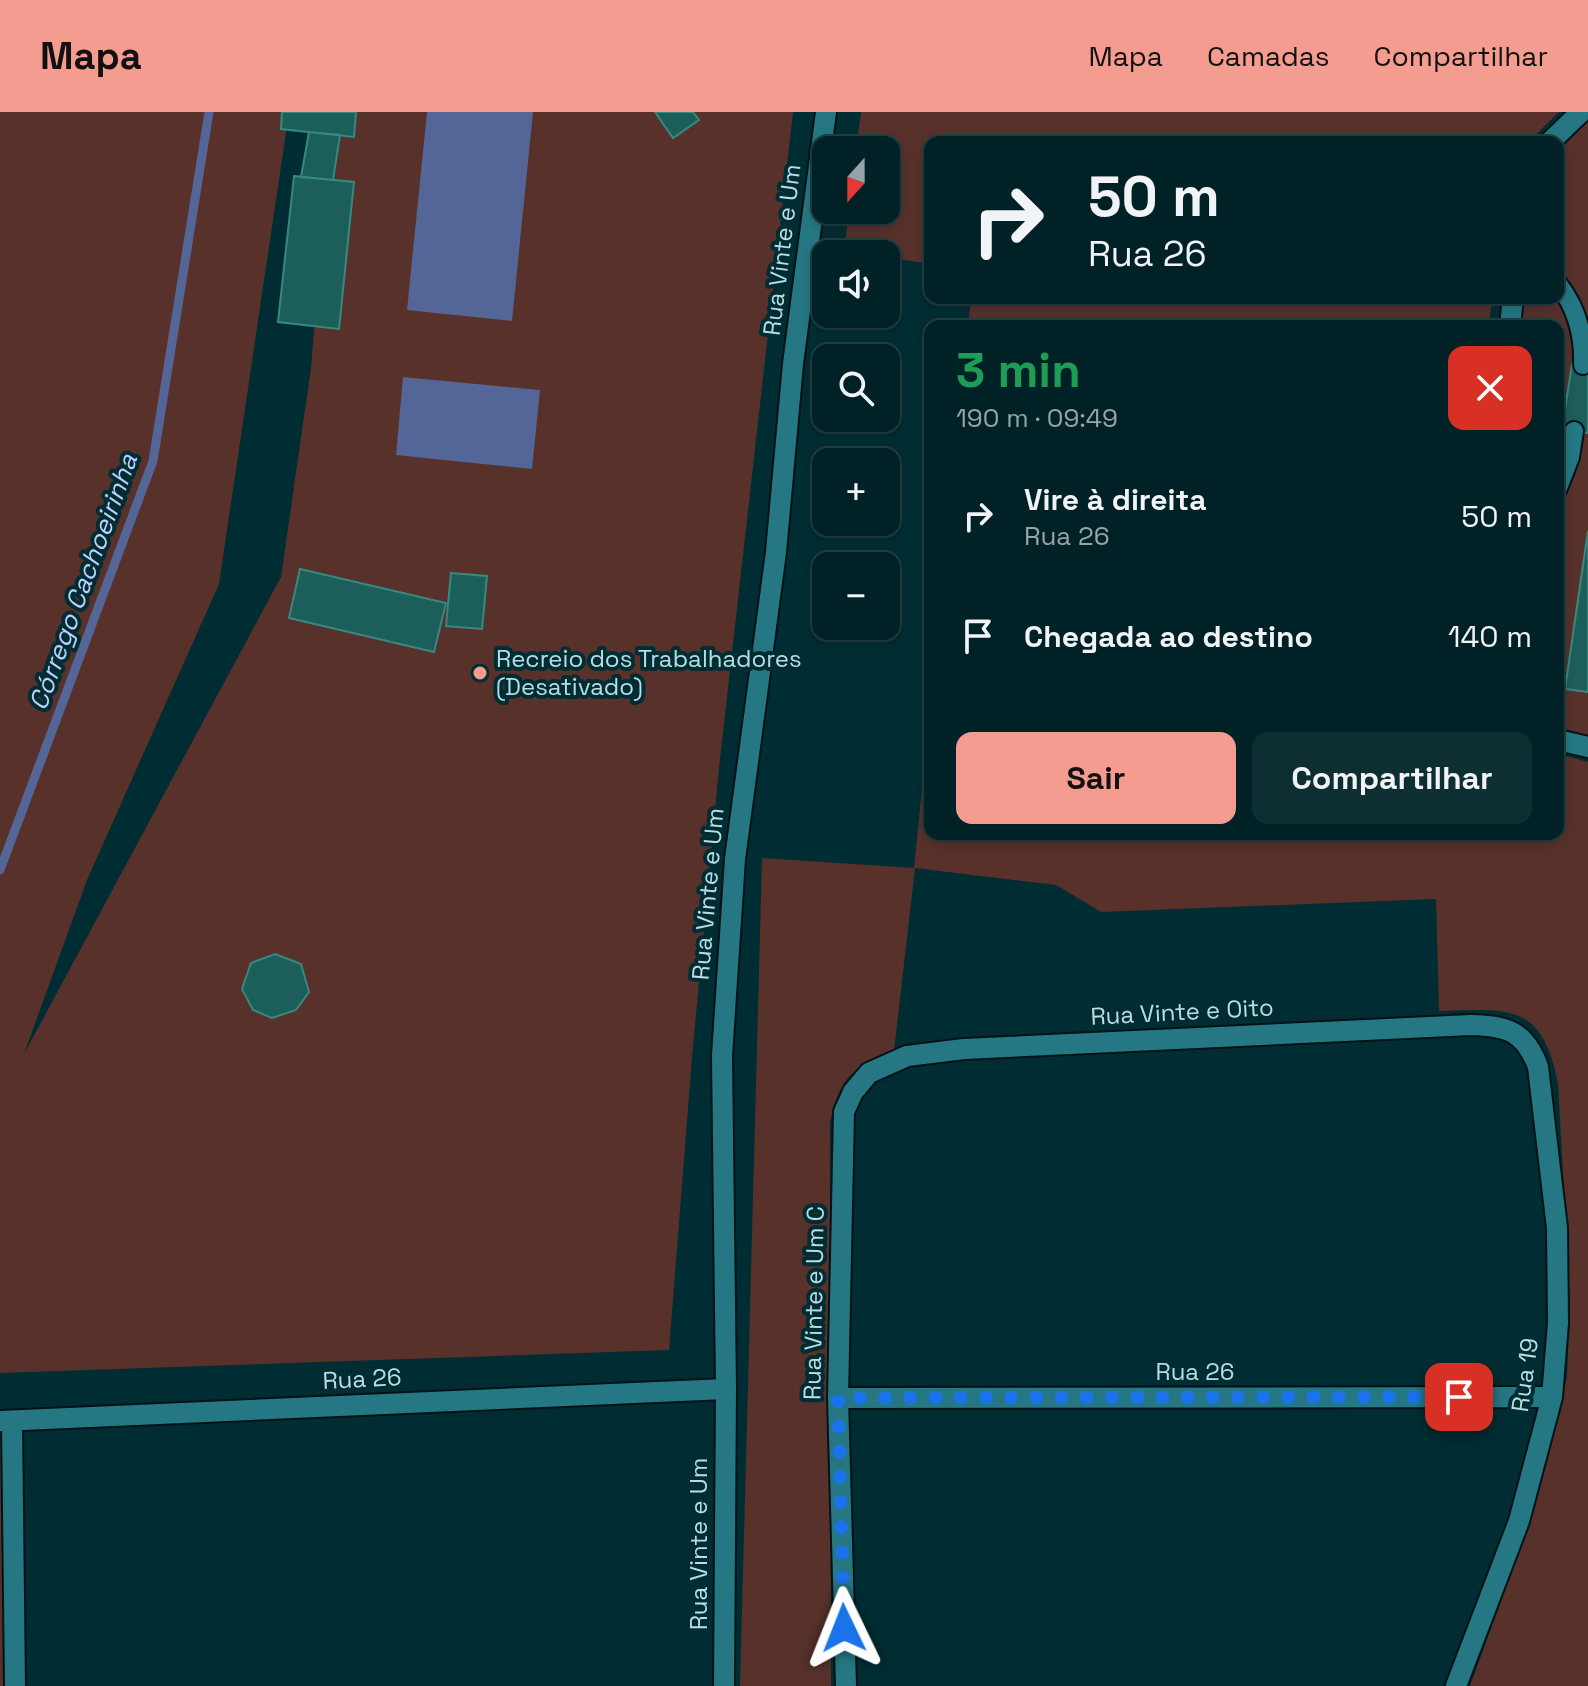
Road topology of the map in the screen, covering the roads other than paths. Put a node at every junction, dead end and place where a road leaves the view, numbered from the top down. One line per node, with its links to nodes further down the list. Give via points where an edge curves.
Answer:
1 (826, 112): 12 (street, Rua Vinte e Um, via 735,859 722,1056)
2 (1581, 112): 3 (street)
3 (1556, 136)
4 (1564, 292): 5 (lane, via 1578,319)
5 (1583, 365)
6 (1574, 431): 7 (lane)
7 (1564, 472)
8 (1564, 741): 9 (street)
9 (1588, 747)
10 (1535, 1058): 11 (street, Rua Vinte e Oito, via 1519,1035 1506,1028 1471,1025 964,1049 907,1056 869,1073); 13 (street, Rua 19, via 1557,1228)
11 (844, 1112): 14 (street, Rua Vinte e Um C)
12 (726, 1389): 15 (street, Rua 26); 17 (street, Rua Vinte e Um)
13 (1552, 1397): 14 (street, Rua 26); 19 (street, Rua 19, via 1519,1521)
14 (838, 1398): 18 (street, Rua Vinte e Um C)
15 (6, 1421): 16 (street)
16 (15, 1686)
17 (724, 1686)
18 (846, 1686)
19 (1456, 1686)

